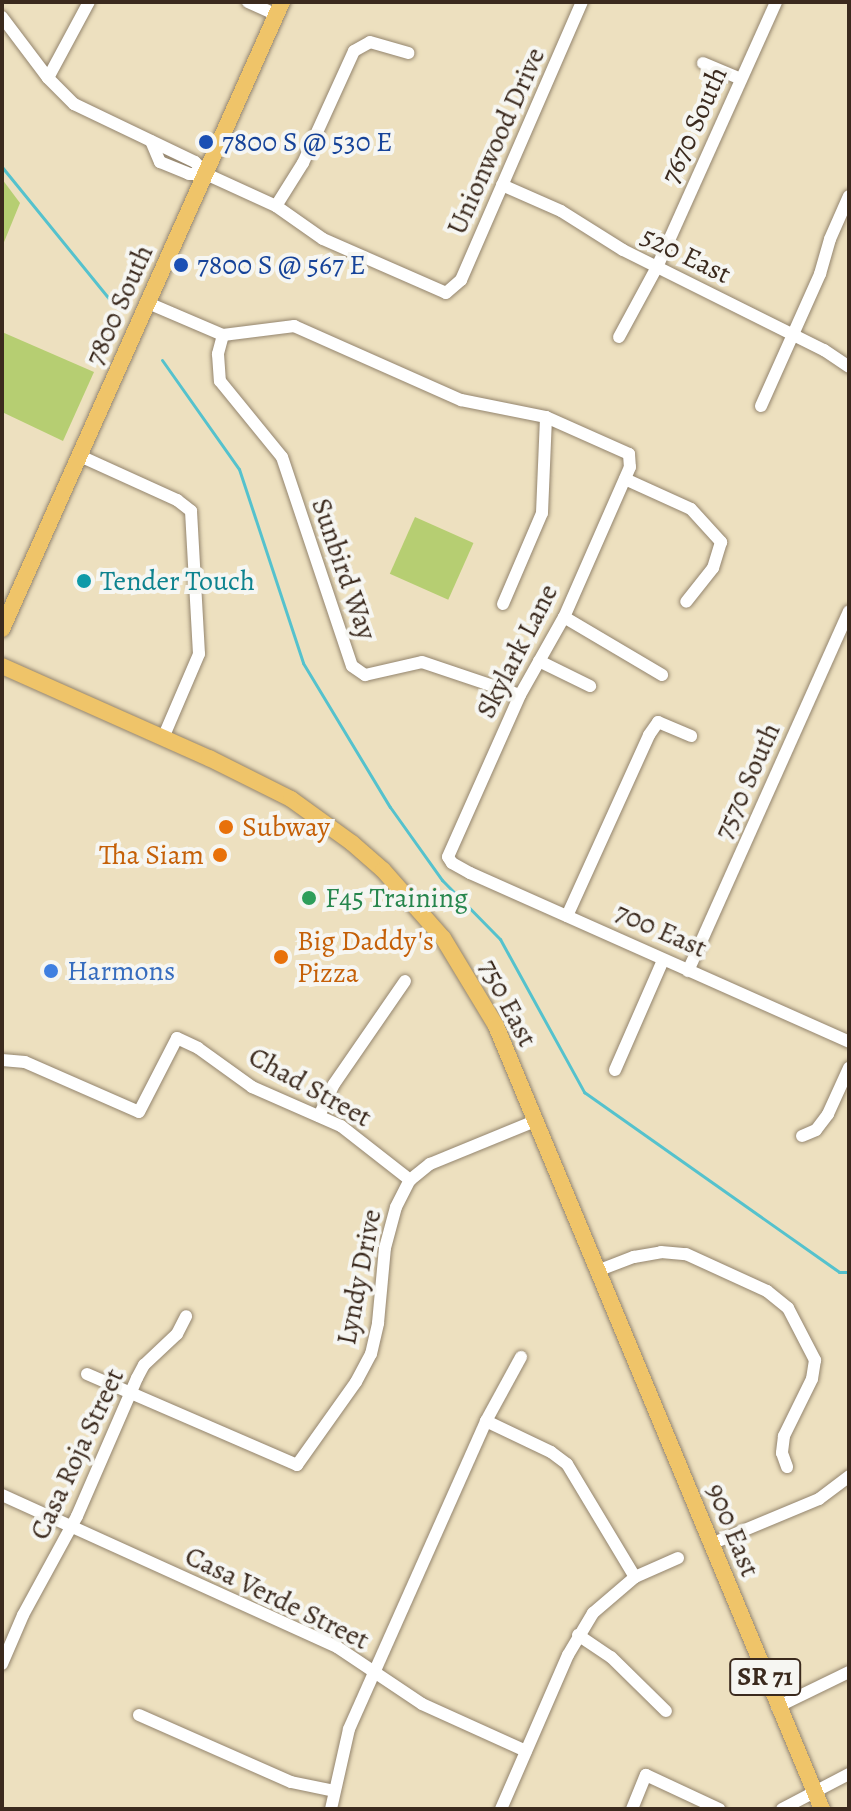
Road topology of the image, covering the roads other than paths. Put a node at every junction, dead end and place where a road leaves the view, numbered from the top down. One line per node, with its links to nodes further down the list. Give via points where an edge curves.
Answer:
1 (89, 2): 9 (street)
2 (248, 2): 5 (street)
3 (582, 2): 12 (street, Unionwood Drive)
4 (776, 2): 10 (street, 7670 South)
5 (280, 8): 11 (main road, 7800 South)
6 (2, 17): 9 (street)
7 (408, 53): 14 (street, via 370,42 354,51 303,163)
8 (703, 63): 10 (street)
9 (48, 78): 11 (street, via 74,104 195,162)
10 (741, 79): 15 (street, 7670 South)
11 (206, 174): 14 (street); 16 (main road, 7800 South)
12 (502, 185): 14 (street, Unionwood Drive, via 461,280 446,293 323,239); 15 (street, 520 East, via 561,211)
13 (849, 196): 18 (street)
14 (276, 206)
15 (657, 267): 18 (street, 520 East); 19 (street, 7670 South)
16 (148, 303): 17 (street); 23 (main road, 7800 South)
17 (223, 335): 22 (street, via 294,326 461,400); 34 (street, Sunbird Way, via 220,381 282,457 352,666 365,675 422,662)
18 (793, 335): 20 (street, 520 East); 21 (street)
19 (619, 337)
20 (849, 367)
21 (761, 406)
22 (546, 417): 24 (street, Skylark Lane, via 625,450 631,459); 26 (street, via 542,513)
23 (80, 456): 29 (main road, 7800 South); 36 (street, via 191,511 199,654)
24 (625, 479): 25 (street, via 691,509 721,542 713,568); 28 (street, Skylark Lane)
25 (686, 602)
26 (503, 604)
27 (849, 611): 40 (street, 7570 South)
28 (564, 617): 30 (street, Skylark Lane); 32 (street)
29 (2, 629)
30 (539, 661): 33 (street); 34 (street, Skylark Lane)
31 (2, 666): 36 (main road, SR 71)
32 (662, 675)
33 (590, 686)
34 (520, 695): 37 (street, Skylark Lane, via 449,850)
35 (691, 736): 38 (street, via 658,722 649,735)
36 (163, 738): 47 (main road, 750 East / SR 71, via 260,782 383,870 443,938 496,1026)
37 (452, 863): 38 (street, 700 East)
38 (567, 916): 39 (street, 700 East)
39 (663, 960): 40 (street, 700 East); 45 (street)
40 (688, 971): 42 (street, 700 East)
41 (405, 981): 46 (street, via 334,1084)
42 (849, 1042)
43 (2, 1060): 46 (street, Chad Street, via 25,1062 139,1112 177,1038 242,1081)
44 (849, 1068): 48 (street, via 828,1114 816,1130)
45 (615, 1070)
46 (319, 1116): 49 (street, Chad Street, via 341,1126)
47 (535, 1121): 49 (street, Lyndy Drive, via 430,1164); 50 (main road, 750 East / SR 71)
48 (802, 1136)
49 (410, 1180): 54 (street, Lyndy Drive, via 385,1248 371,1354 297,1465)
50 (597, 1271): 56 (street, via 648,1255 686,1254 767,1291 788,1308 815,1360 812,1379 784,1436); 60 (main road, 900 East / SR 71)
51 (186, 1316): 54 (street, Casa Roja Street, via 177,1334 144,1365)
52 (521, 1357): 55 (street)
53 (87, 1374): 54 (street)
54 (131, 1390): 59 (street, Casa Roja Street)
55 (486, 1421): 62 (street, via 567,1464); 65 (street)
56 (787, 1467)
57 (849, 1476): 60 (street, via 819,1499)
58 (2, 1495): 59 (street, Casa Verde Street)
59 (71, 1528): 64 (street, Casa Roja Street); 65 (street, Casa Verde Street, via 337,1647)
60 (711, 1544): 67 (main road, 900 East / SR 71)
61 (678, 1558): 62 (street)
62 (635, 1577): 63 (street, via 606,1599)
63 (578, 1635): 68 (street, via 619,1664); 70 (street)
64 (2, 1664)
65 (374, 1673): 70 (street, Casa Verde Street, via 422,1704); 72 (street, via 349,1729)
66 (849, 1673): 67 (street)
67 (777, 1707): 73 (main road, 900 East / SR 71)
68 (666, 1711)
69 (139, 1715): 72 (street, via 291,1782)
70 (526, 1751): 76 (street)
71 (849, 1774): 73 (street)
72 (334, 1791): 75 (street)
73 (818, 1801): 78 (street)
74 (635, 1808): 77 (street, via 646,1775)
75 (331, 1809)
76 (501, 1809)
77 (719, 1809)
78 (782, 1809)

